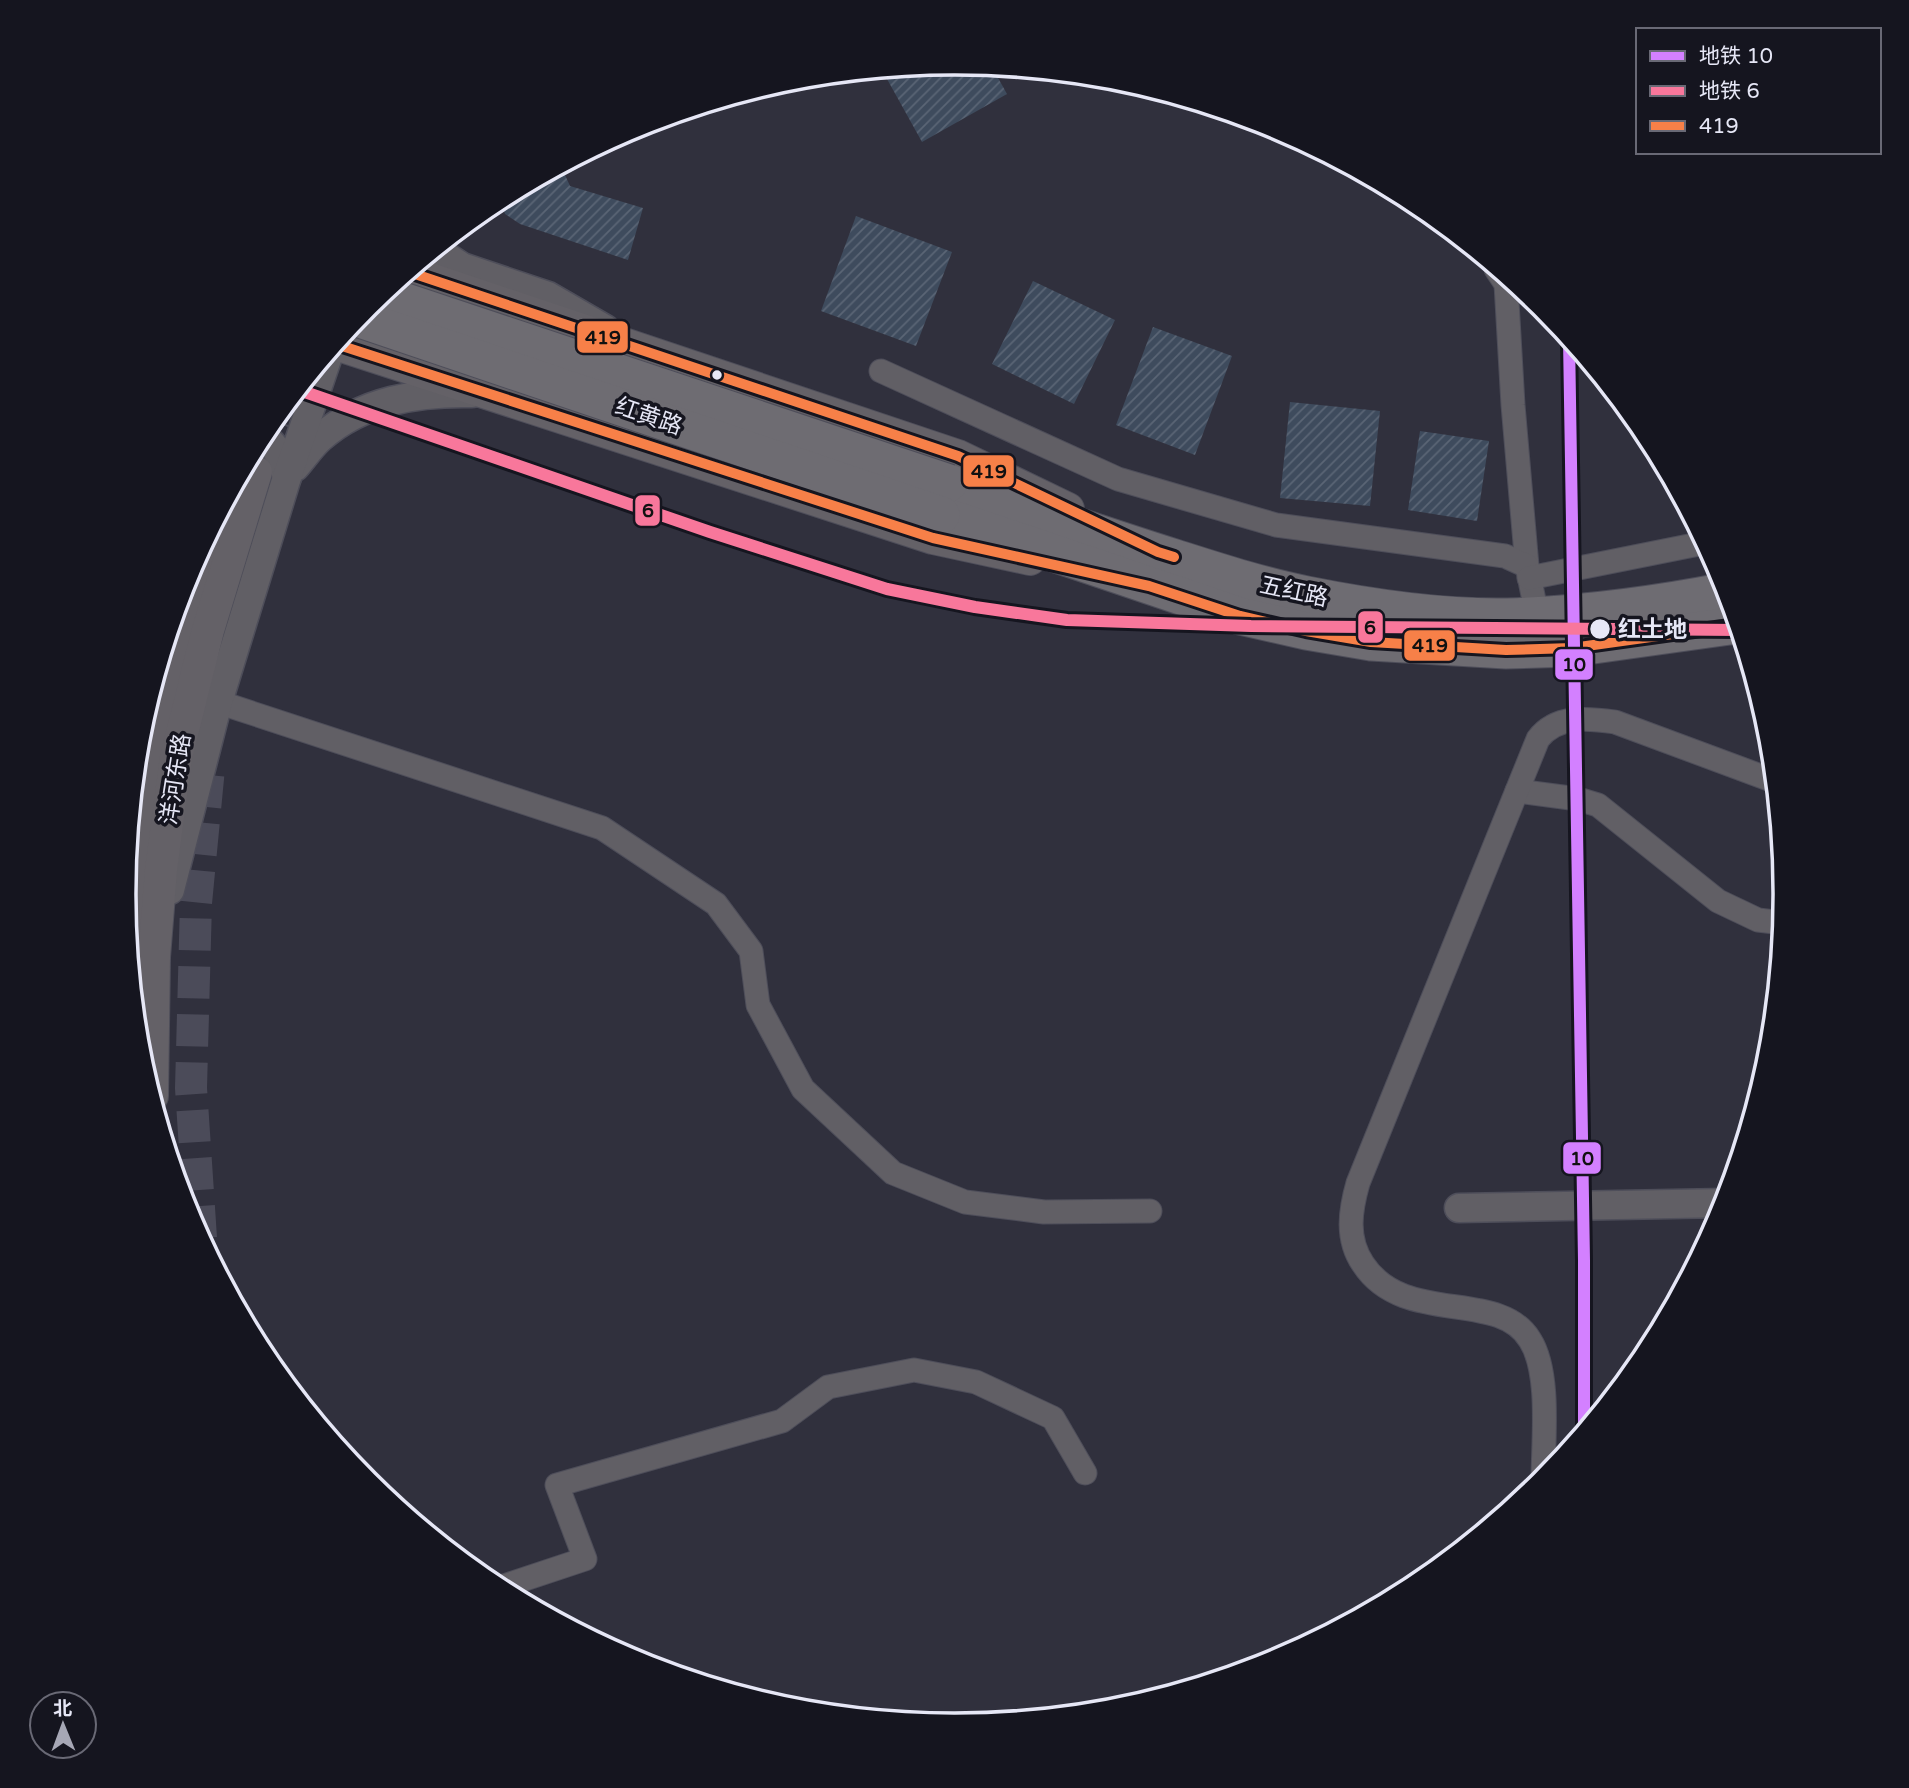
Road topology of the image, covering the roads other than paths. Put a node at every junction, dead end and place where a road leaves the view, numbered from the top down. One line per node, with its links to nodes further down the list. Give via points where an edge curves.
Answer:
1 (443, 255): 8 (street, via 462,267 548,296)
2 (418, 275): 5 (main road, 五红路)
3 (1506, 290): 18 (street)
4 (394, 298): 15 (highway, 红黄路, bridge)
5 (516, 307): 8 (main road, 五红路); 11 (main road, via 497,317 479,343 478,376)
6 (370, 322): 15 (highway, 红黄路, bridge)
7 (346, 347): 11 (main road, 五红路)
8 (641, 349): 17 (main road, 五红路, via 958,456)
9 (881, 371): 18 (street, via 1118,479 1276,525 1505,556)
10 (321, 376): 14 (street)
11 (488, 394): 14 (street, via 432,393 374,406 320,438); 17 (main road, 五红路, via 933,538)
12 (272, 443): 14 (street)
13 (256, 472): 28 (main road, 洋河东路, via 208,629 176,757)
14 (287, 477): 23 (street)
15 (945, 499): 17 (highway, 五红路)
16 (1694, 544): 18 (street)
17 (1153, 569): 20 (highway, 五红路, via 1436,613); 21 (highway, 五红路, via 1240,616 1371,642 1506,650 1572,648)
18 (1528, 572): 20 (street)
19 (1716, 593): 20 (highway, 五红路)
20 (1537, 615)
21 (1728, 626)
22 (181, 627): 26 (main road, 洋河东路)
23 (218, 702): 28 (street); 32 (street, via 602,828 716,904 751,951 758,1005 803,1089 893,1173 965,1202 1044,1212)
24 (1765, 777): 25 (street, via 1615,722 1586,719 1546,729)
25 (1517, 791): 27 (street, via 1598,805 1718,901); 33 (street, via 1358,1183 1350,1226 1360,1261 1384,1288 1403,1297 1498,1315 1518,1324 1539,1356 1543,1376)
26 (138, 850)
27 (1772, 922)
28 (154, 957): 29 (main road, 洋河东路)
29 (153, 1060)
30 (1712, 1203): 31 (street)
31 (1459, 1208)
32 (1150, 1211)
33 (1543, 1462)
34 (1085, 1474): 35 (street, via 1053,1419 976,1382 915,1370 828,1387 782,1421 557,1485 585,1559)
35 (513, 1583)

